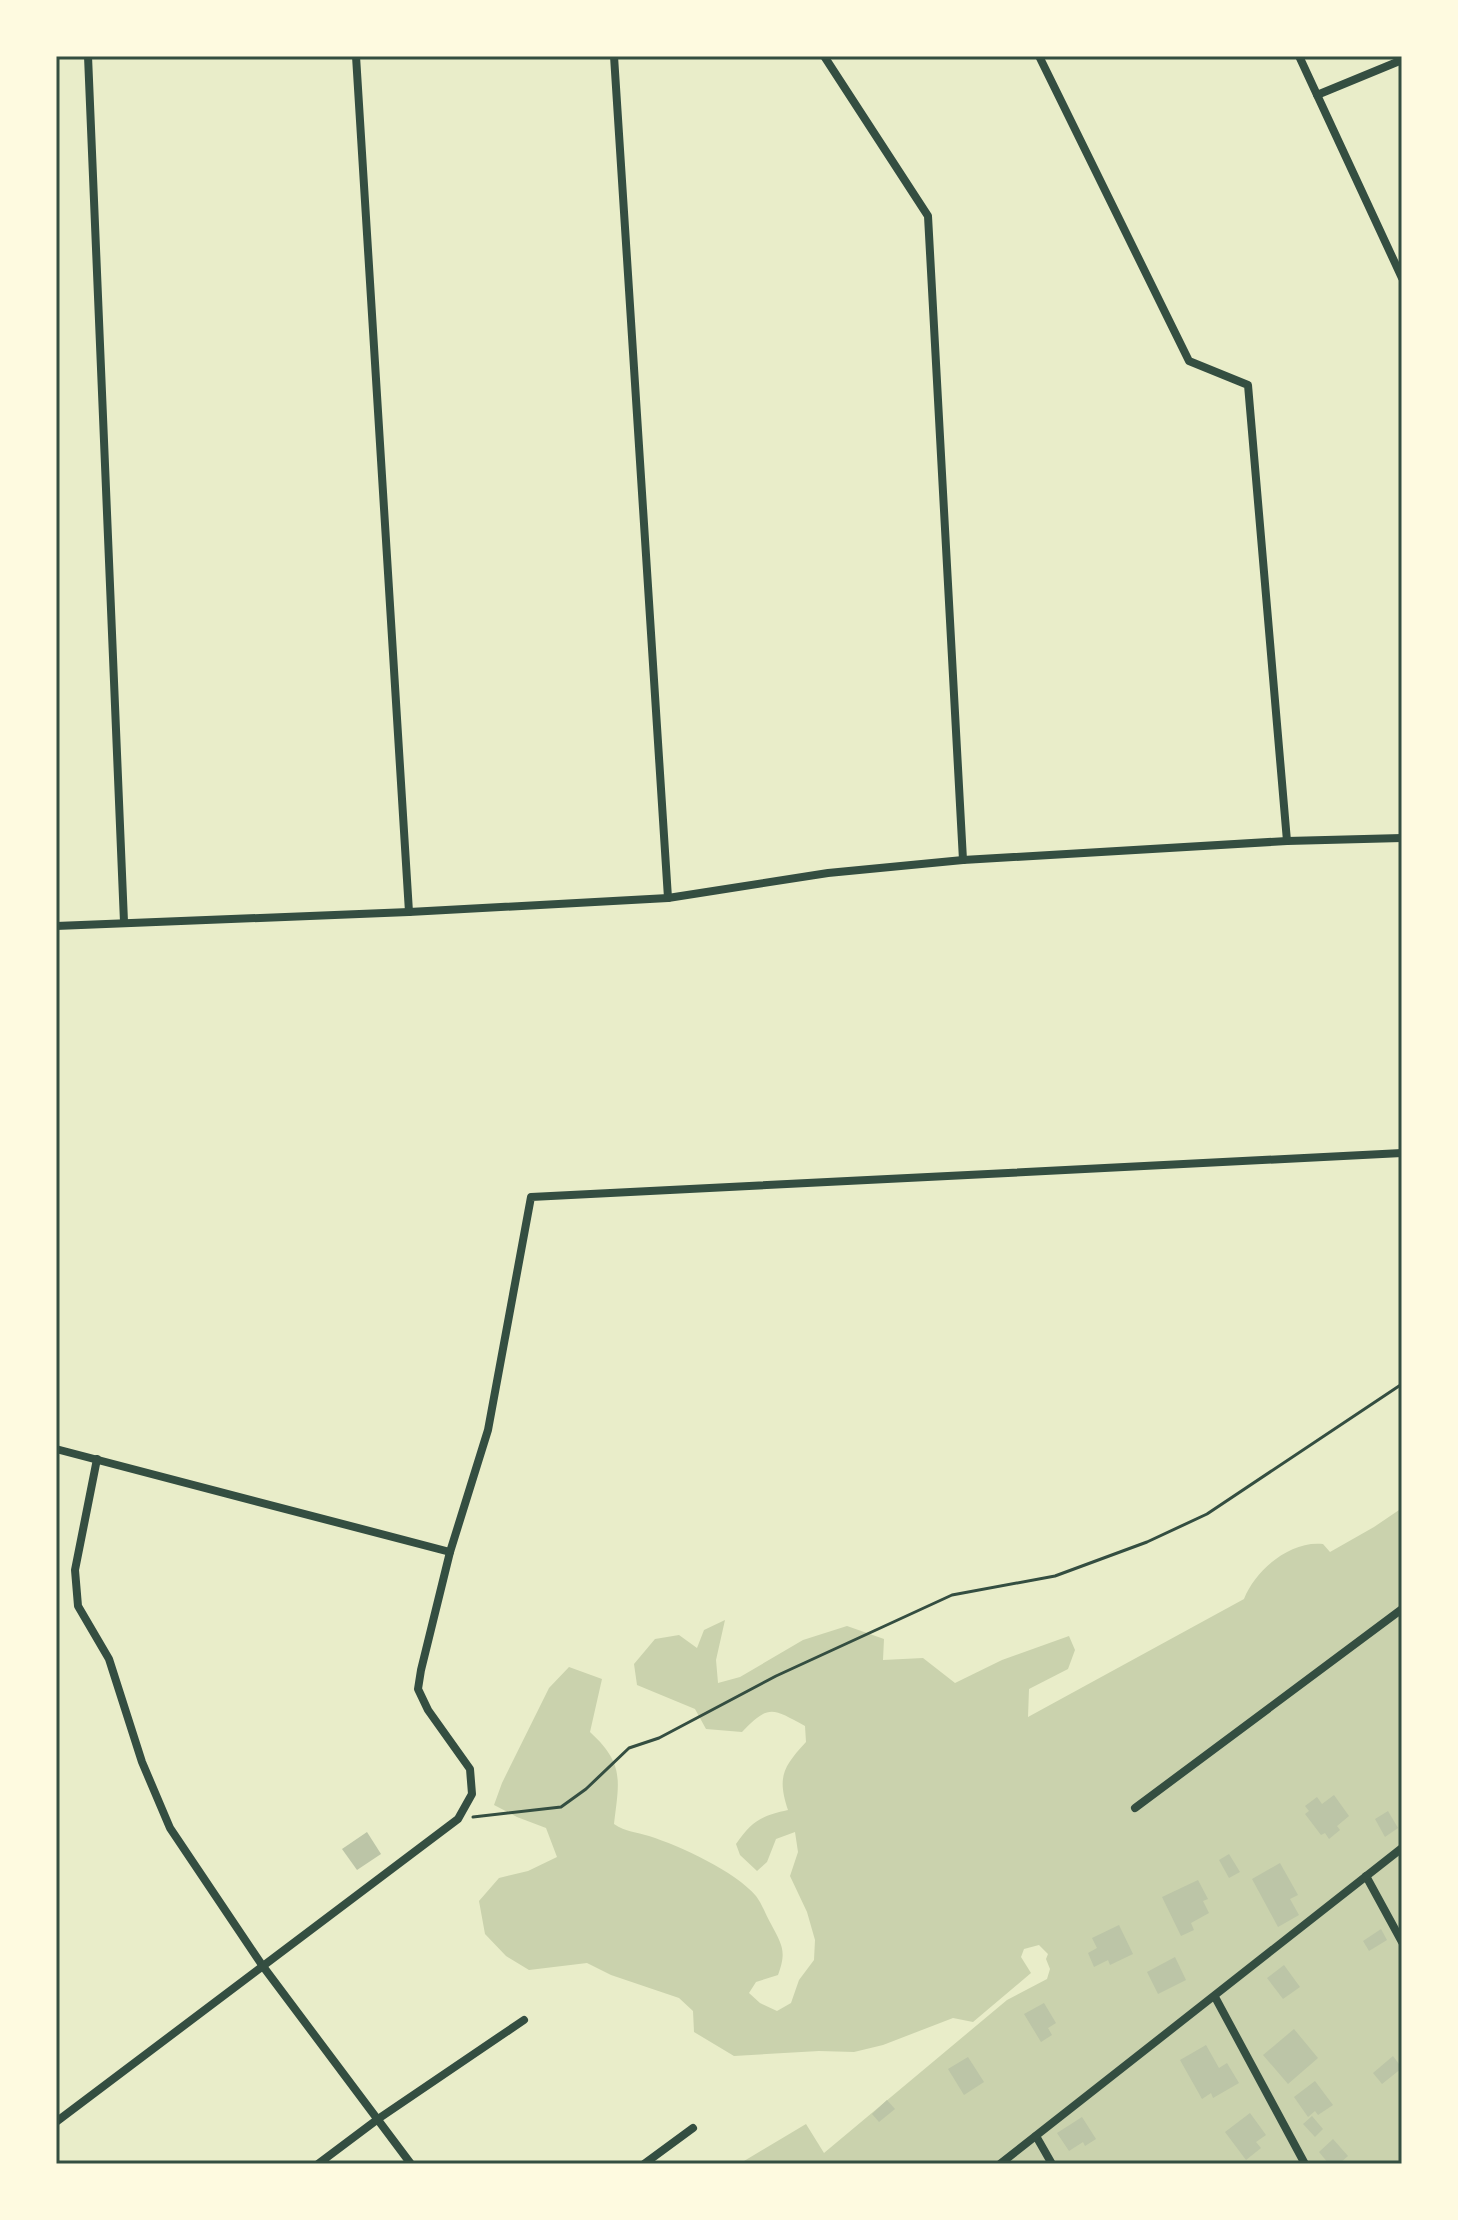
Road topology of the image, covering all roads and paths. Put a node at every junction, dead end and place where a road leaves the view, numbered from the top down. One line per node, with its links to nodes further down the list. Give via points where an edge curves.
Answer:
1 (88, 56): 15 (street)
2 (356, 56): 14 (street)
3 (614, 56): 13 (street)
4 (824, 56): 12 (street, via 928,216)
5 (1039, 56): 11 (street, via 1189,361 1248,385)
6 (1299, 56): 8 (street)
7 (1402, 60): 8 (street)
8 (1317, 95): 9 (street)
9 (1402, 278)
10 (1402, 838): 11 (street)
11 (1287, 841): 12 (street)
12 (963, 860): 13 (street, via 828,873)
13 (668, 898): 14 (street)
14 (409, 912): 15 (street)
15 (124, 922): 16 (street)
16 (56, 926)
17 (1402, 1153): 21 (street, via 531,1197 488,1430)
18 (1402, 1384): 24 (path, via 1207,1514 1147,1542 1055,1576 952,1595 886,1624 659,1738 629,1748 561,1807)
19 (56, 1449): 20 (street)
20 (97, 1459): 21 (street); 28 (street, via 75,1570 78,1606 109,1659 170,1828)
21 (450, 1552): 24 (street, via 418,1689 470,1769 472,1794)
22 (1402, 1609): 23 (street)
23 (1135, 1808)
24 (458, 1819): 28 (street)
25 (1402, 1848): 26 (street)
26 (1366, 1876): 27 (street); 29 (street)
27 (1402, 1942)
28 (262, 1965): 31 (street); 32 (street)
29 (1215, 1997): 34 (street); 40 (street)
30 (524, 2020): 31 (street)
31 (378, 2119): 35 (street); 36 (street)
32 (56, 2122)
33 (693, 2128): 37 (street)
34 (1036, 2136): 38 (street); 39 (street)
35 (318, 2164)
36 (411, 2164)
37 (644, 2164)
38 (1000, 2164)
39 (1052, 2164)
40 (1305, 2164)

